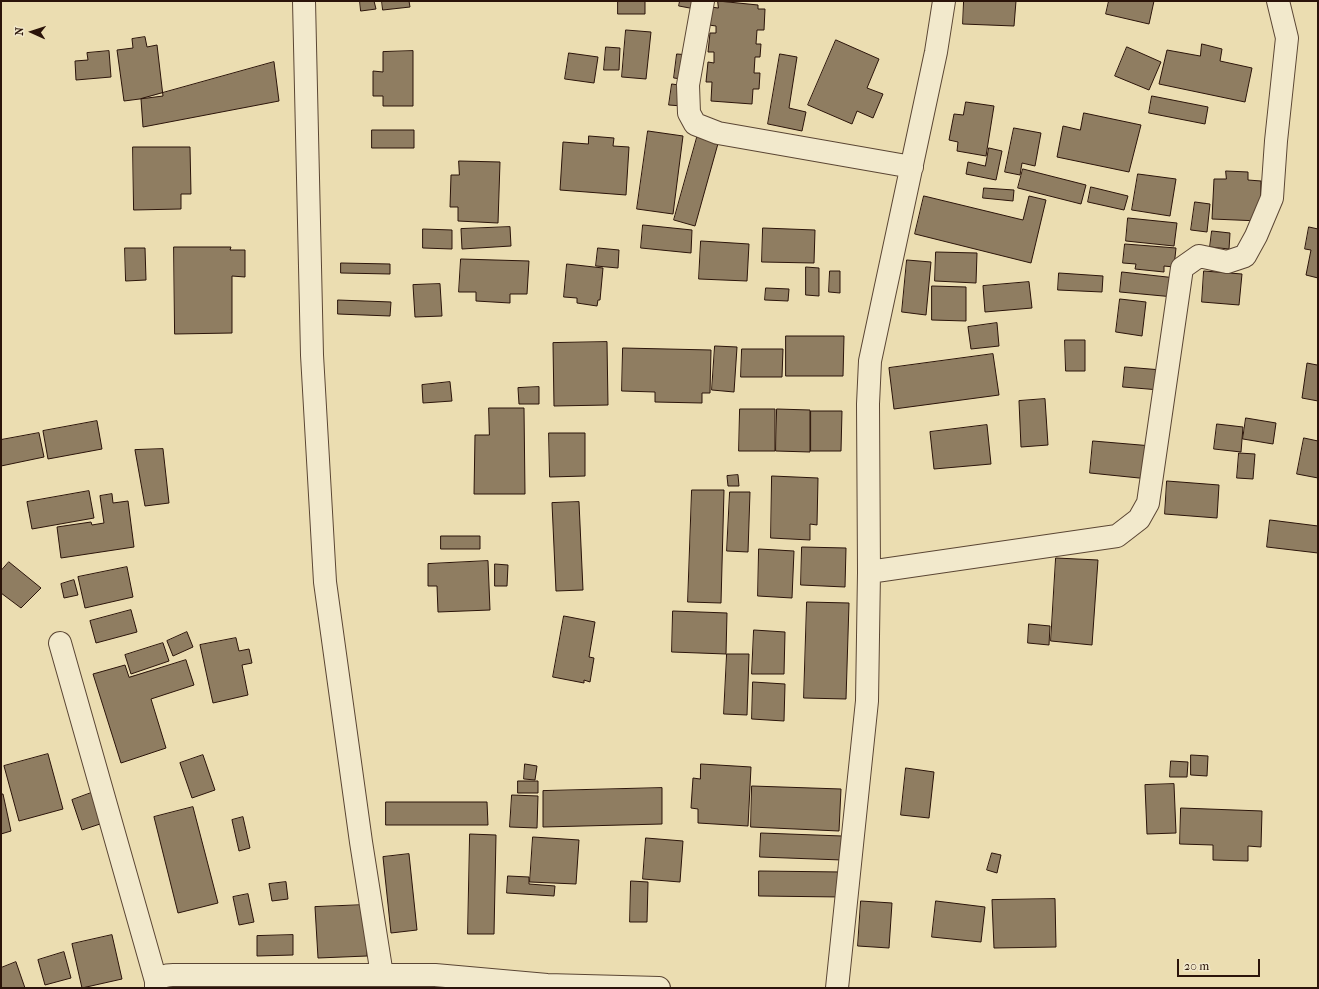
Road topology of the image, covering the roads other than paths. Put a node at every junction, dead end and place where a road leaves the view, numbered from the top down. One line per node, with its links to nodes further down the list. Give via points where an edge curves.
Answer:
1 (304, 1): 8 (street, via 312,355 325,582 360,842)
2 (703, 1): 5 (street, via 688,85 689,113 695,124 718,133)
3 (944, 1): 5 (street)
4 (1278, 1): 6 (street, via 1287,38 1272,198 1245,256 1227,262 1199,256 1182,268 1148,503 1138,518 1117,536)
5 (912, 167): 6 (street, via 870,361)
6 (869, 572): 12 (street, via 867,701)
7 (60, 643): 10 (street)
8 (382, 975): 9 (street); 10 (street, via 173,975 162,976)
9 (436, 982): 11 (street)
10 (156, 984)
11 (659, 988)
12 (837, 988)

